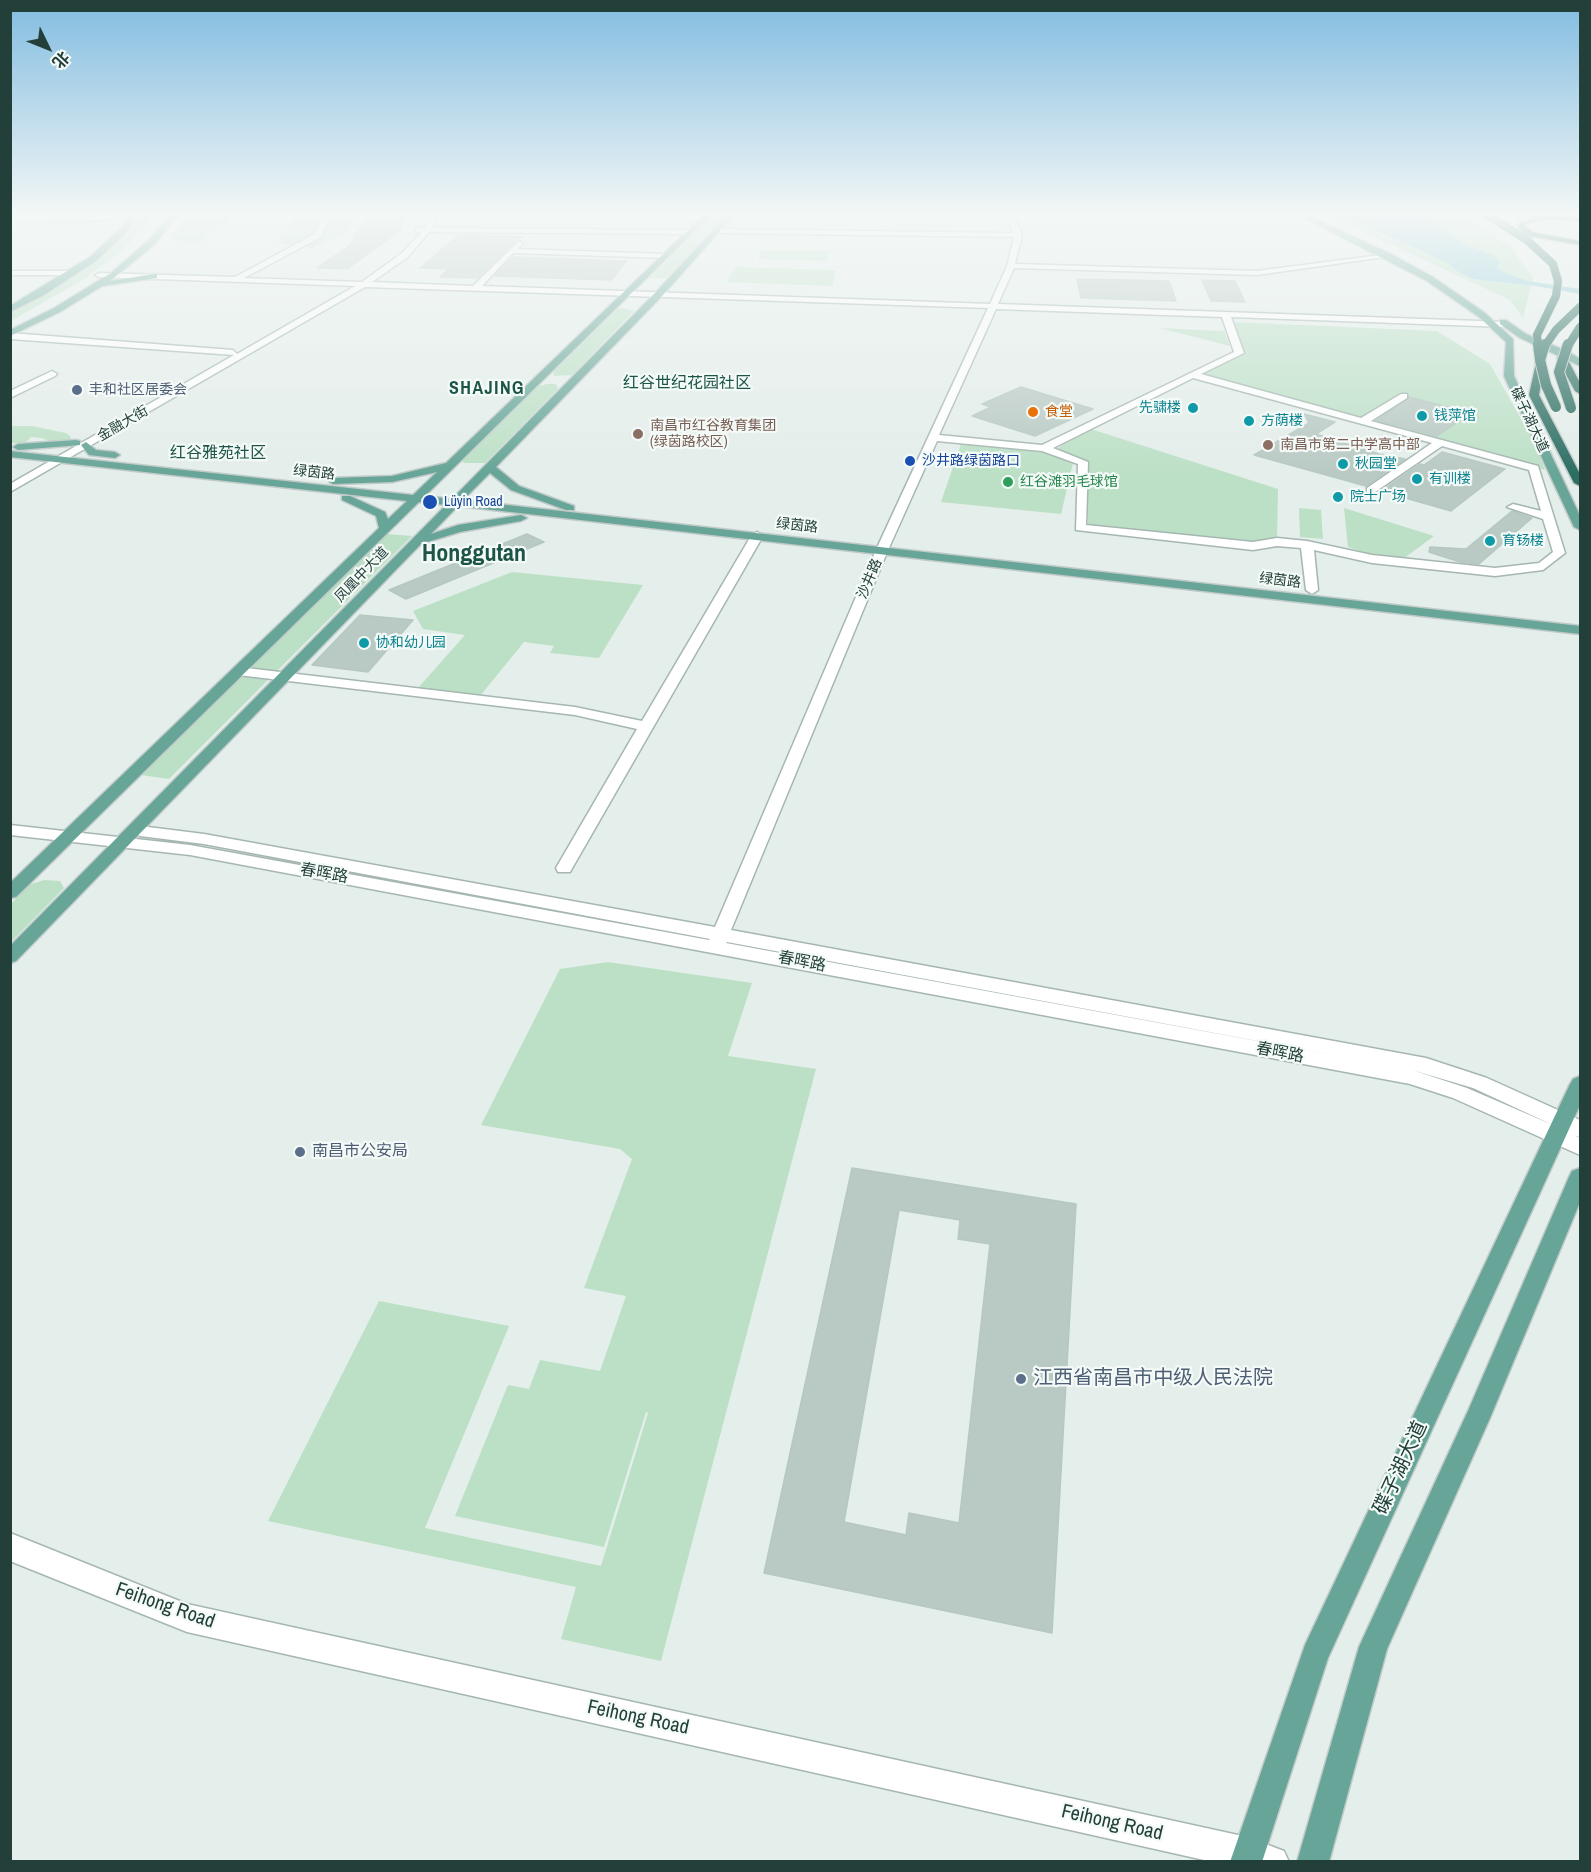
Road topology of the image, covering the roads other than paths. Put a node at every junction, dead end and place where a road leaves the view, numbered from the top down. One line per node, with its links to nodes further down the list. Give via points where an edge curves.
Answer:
1 (26, 300): 15 (main road)
2 (55, 300): 19 (main road)
3 (71, 300): 21 (main road)
4 (324, 300): 23 (street, 金融大街)
5 (335, 300): 37 (street, 金融大街)
6 (621, 300): 38 (main road, 凤凰中大道)
7 (653, 300): 39 (main road, 凤凰中大道)
8 (837, 300): 13 (street)
9 (997, 300): 13 (street, 沙井路)
10 (1460, 300): 17 (main road, 碟子湖大道)
11 (1470, 300): 18 (main road)
12 (1554, 300): 25 (highway, bridge, via 1537,335)
13 (995, 306): 16 (street); 33 (street, 沙井路)
14 (1581, 307): 25 (highway, bridge, via 1556,330)
15 (10, 310)
16 (1226, 315): 17 (street); 28 (street, via 1239,353)
17 (1492, 323): 18 (street); 50 (main road, 碟子湖大道, via 1510,341 1509,376)
18 (1505, 324): 26 (main road)
19 (10, 326)
20 (1581, 327): 24 (highway, bridge)
21 (10, 335): 23 (street)
22 (1581, 340): 24 (highway)
23 (232, 353): 37 (street, 金融大街)
24 (1562, 358): 25 (highway, bridge, via 1559,372 1571,408 1556,407); 29 (highway)
25 (1540, 360): 41 (highway, via 1533,395)
26 (1581, 363)
27 (52, 374): 30 (street)
28 (1192, 375): 32 (street); 35 (street)
29 (1581, 391)
30 (10, 395)
31 (1404, 396): 32 (street)
32 (1363, 421): 34 (street)
33 (934, 438): 35 (street); 55 (street, 沙井路)
34 (1441, 442): 44 (street); 49 (street, via 1534,468)
35 (1044, 448): 54 (street, via 1083,462 1080,528 1252,546 1277,542)
36 (12, 450): 37 (main road, 绿茵路); 37 (main road)
37 (67, 452): 40 (street, 金融大街); 42 (main road, 绿茵路); 42 (main road, 绿茵路); 43 (street, 金融大街)
38 (450, 465): 42 (main road, via 392,479); 45 (main road, 凤凰中大道)
39 (490, 466): 46 (main road, 凤凰中大道); 48 (main road, via 515,488)
40 (10, 481)
41 (1581, 483)
42 (320, 485): 45 (main road, 绿茵路); 51 (main road, via 381,514)
43 (10, 489)
44 (1371, 490)
45 (418, 496): 46 (main road, 绿茵路); 51 (main road, 凤凰中大道)
46 (457, 500): 48 (main road, 绿茵路); 53 (main road, 凤凰中大道)
47 (1513, 507): 49 (street)
48 (565, 512): 52 (main road, 绿茵路); 53 (main road, via 489,522); 55 (main road, 绿茵路)
49 (1548, 517): 54 (street, via 1559,553 1543,566 1495,572 1372,559)
50 (1581, 526)
51 (385, 528): 59 (main road, 凤凰中大道)
52 (757, 536): 55 (main road, 绿茵路, via 838,549); 61 (street)
53 (415, 542): 60 (main road, 凤凰中大道)
54 (1307, 545): 56 (street)
55 (884, 547): 56 (main road, 绿茵路, via 955,548); 58 (main road, 绿茵路); 68 (street, 沙井路)
56 (1312, 590): 57 (main road, 绿茵路)
57 (1581, 620)
58 (1581, 630)
59 (238, 671): 60 (street); 64 (main road, 凤凰中大道)
60 (283, 677): 61 (street, via 575,711); 65 (main road, 凤凰中大道)
61 (647, 728): 66 (street)
62 (10, 817): 64 (street, 春晖路)
63 (10, 830): 64 (street, 春晖路)
64 (76, 830): 65 (street, 春晖路); 67 (main road, 凤凰中大道)
65 (127, 836): 68 (street, 春晖路, via 204,838); 69 (main road, 凤凰中大道)
66 (564, 868)
67 (10, 893)
68 (718, 940): 71 (street, 春晖路, via 1412,1077)
69 (10, 957)
70 (1581, 1084): 71 (main road, 碟子湖大道)
71 (1567, 1129): 72 (street, 春晖路); 75 (main road, 碟子湖大道, via 1315,1655)
72 (1581, 1147)
73 (1581, 1177): 76 (main road, via 1373,1647)
74 (10, 1547): 75 (street, Feihong Road, via 188,1618)
75 (1256, 1859)
76 (1313, 1862)

